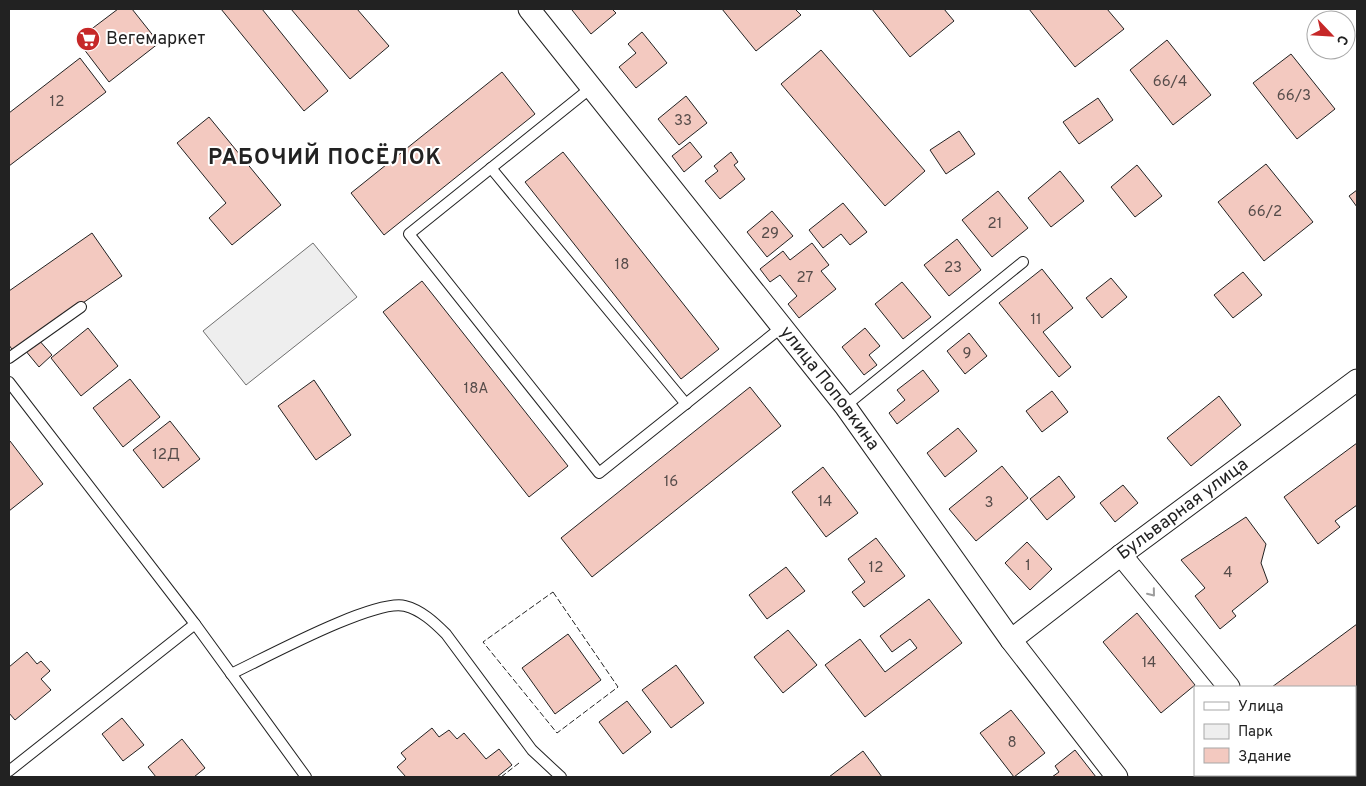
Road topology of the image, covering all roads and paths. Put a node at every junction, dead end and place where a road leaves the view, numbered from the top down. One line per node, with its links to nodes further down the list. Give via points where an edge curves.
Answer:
1 (529, 9): 2 (street, улица Поповкина)
2 (592, 87): 3 (lane); 6 (street, улица Поповкина)
3 (491, 168): 10 (lane); 10 (lane, via 409,234 599,474)
4 (1023, 262): 11 (lane)
5 (81, 308): 7 (lane)
6 (782, 327): 10 (lane); 11 (street, улица Поповкина)
7 (9, 358)
8 (1357, 380): 12 (street, Бульварная улица)
9 (9, 382): 13 (lane)
10 (686, 404)
11 (845, 406): 14 (street, улица Поповкина)
12 (1121, 555): 14 (street, Бульварная улица); 16 (street, one-way to 16)
13 (195, 624): 15 (lane); 17 (lane)
14 (1011, 640): 20 (street, улица Поповкина)
15 (231, 674): 18 (lane); 19 (lane, via 359,614 388,605 404,606 431,620 446,634 532,750)
16 (1228, 686)
17 (9, 771)
18 (306, 777)
19 (561, 777)
20 (1117, 777)

